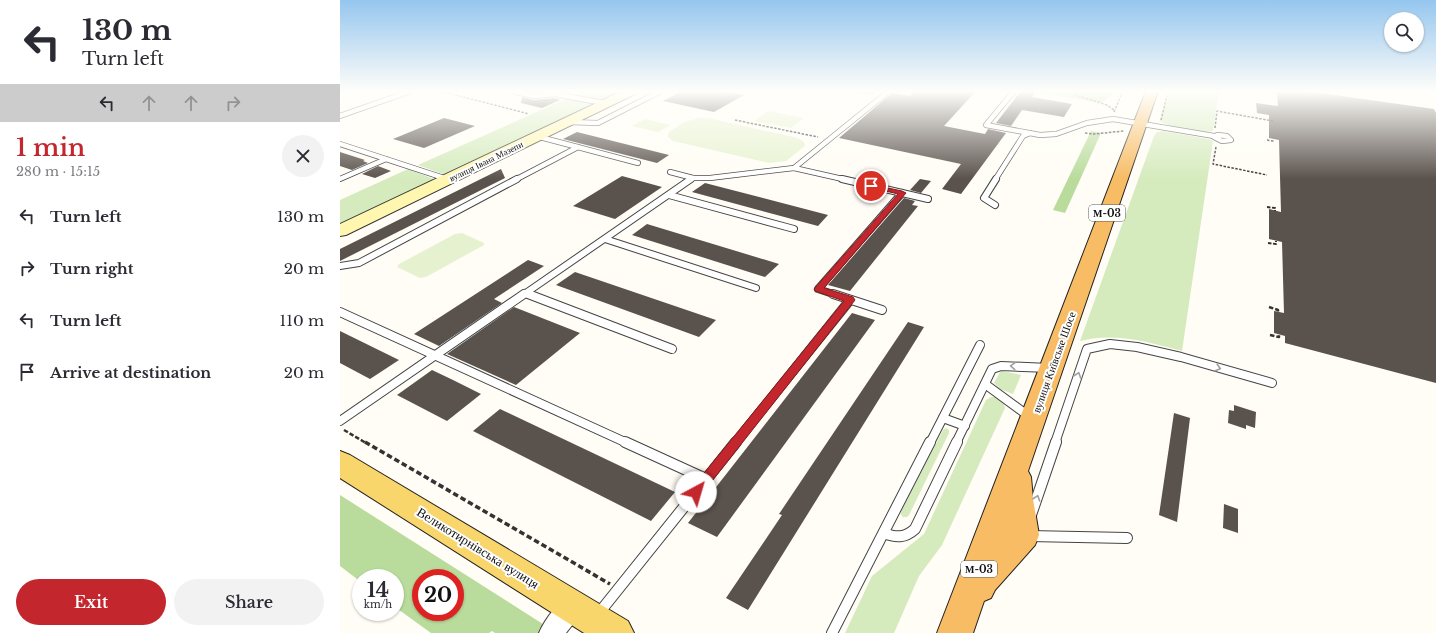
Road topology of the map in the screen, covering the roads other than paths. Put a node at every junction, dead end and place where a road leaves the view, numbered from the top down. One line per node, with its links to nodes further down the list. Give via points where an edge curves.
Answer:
1 (569, 121): 9 (main road, вулиця Івана Мазепи)
2 (603, 121): 9 (lane, via 598,123)
3 (852, 121): 19 (lane)
4 (990, 121): 12 (lane, via 986,125)
5 (1080, 121): 10 (lane)
6 (1093, 121): 10 (lane)
7 (1114, 121): 11 (lane)
8 (1138, 121): 11 (highway, вулиця Київське Шосе / М-03)
9 (566, 122): 13 (main road, вулиця Івана Мазепи)
10 (1087, 123): 12 (lane, via 1056,134)
11 (1132, 128): 14 (lane); 42 (highway, вулиця Київське Шосе / М-03)
12 (1030, 133): 29 (lane, via 1023,136 984,198)
13 (536, 136): 16 (lane); 25 (main road, вулиця Івана Мазепи)
14 (1214, 136)
15 (340, 144): 17 (lane)
16 (578, 147): 18 (lane); 33 (lane, via 359,263)
17 (386, 159): 22 (lane); 25 (lane)
18 (638, 163)
19 (794, 168): 23 (lane); 26 (lane)
20 (670, 172): 23 (lane)
21 (340, 174): 22 (lane)
22 (347, 176): 24 (lane)
23 (693, 178): 27 (lane)
24 (340, 179)
25 (447, 179): 31 (main road, вулиця Івана Мазепи)
26 (902, 193): 28 (lane); 36 (lane, via 818,289)
27 (669, 195): 30 (lane); 32 (lane)
28 (928, 199)
29 (995, 205)
30 (794, 229)
31 (340, 231)
32 (604, 239): 34 (lane); 35 (lane)
33 (340, 266)
34 (756, 288)
35 (525, 293): 40 (lane); 41 (lane)
36 (850, 300): 37 (lane); 51 (lane)
37 (882, 310)
38 (340, 312): 41 (lane)
39 (980, 345): 45 (lane)
40 (672, 349)
41 (433, 356): 47 (lane); 51 (lane)
42 (1051, 368): 44 (lane, one-way to 44, via 1001,366 992,369); 46 (highway, вулиця Київське Шосе / М-03)
43 (1272, 383): 53 (lane, one-way to 43, via 1087,350 1110,344 1137,347)
44 (985, 384): 46 (lane); 48 (lane)
45 (943, 418): 48 (lane); 52 (lane)
46 (1033, 418): 49 (highway, вулиця Київське Шосе / М-03)
47 (340, 421)
48 (965, 426): 52 (lane, via 915,529 899,538)
49 (1020, 456): 53 (highway, via 1016,489); 56 (highway, вулиця Київське Шосе / М-03)
50 (340, 463): 55 (main road, Великотирнівська вулиця)
51 (706, 479): 55 (lane)
52 (884, 533): 58 (lane)
53 (1024, 535): 54 (lane); 56 (highway, via 983,578)
54 (1127, 538)
55 (594, 619): 57 (street)
56 (959, 622)
57 (551, 633)
58 (832, 633)

